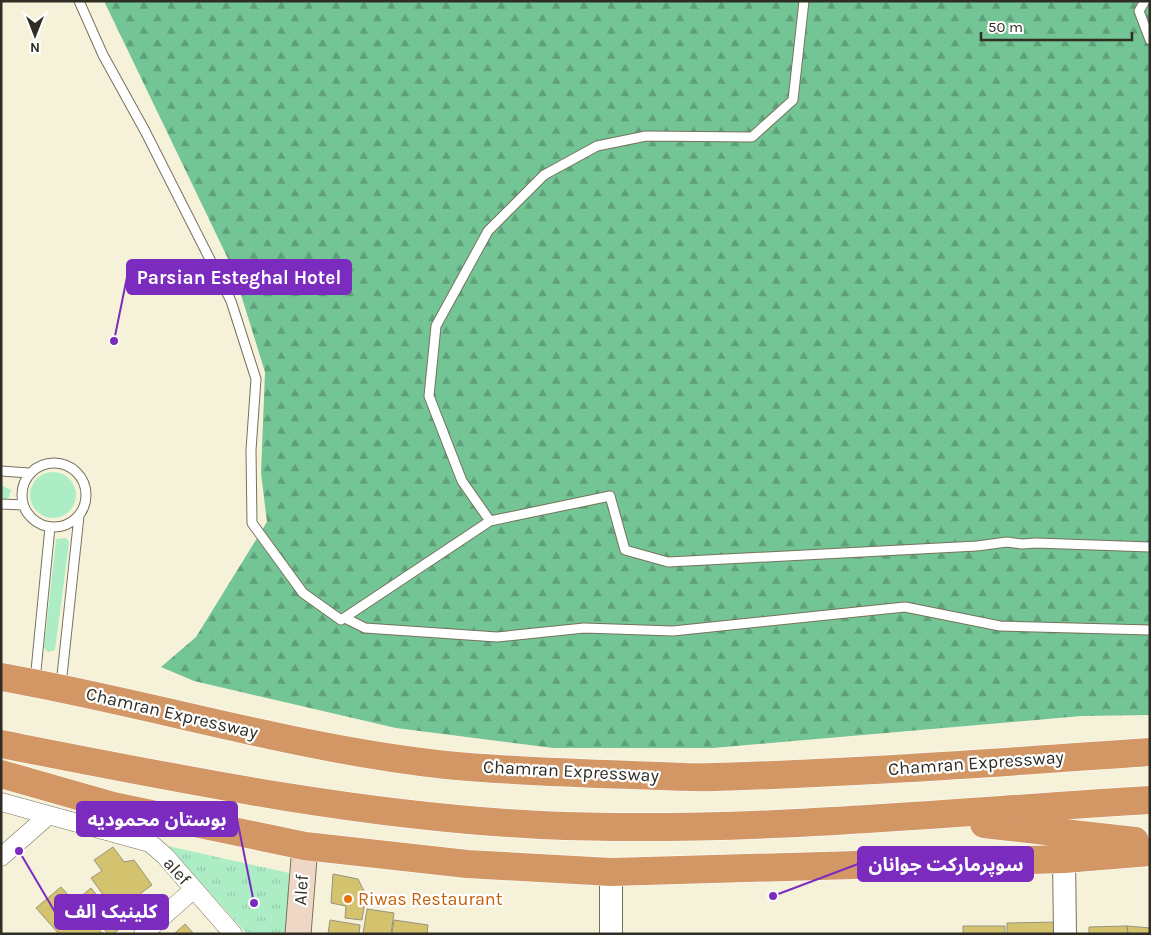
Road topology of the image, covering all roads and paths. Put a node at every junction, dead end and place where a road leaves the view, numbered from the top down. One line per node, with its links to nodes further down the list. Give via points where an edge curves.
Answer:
1 (79, 1): 13 (lane, via 103,55 231,301 256,379 251,450 252,523 303,593 341,620)
2 (804, 1): 10 (lane, via 793,100 752,137 646,136 597,146 544,175 488,231 436,326 430,396 462,481)
3 (1145, 1): 4 (lane, via 1139,11)
4 (1150, 40)
5 (1, 471): 6 (lane)
6 (30, 473): 8 (lane, via 21,494); 9 (lane, via 49,462 75,470 85,484 87,495)
7 (1, 504): 8 (lane)
8 (23, 505): 11 (lane, via 33,520)
9 (79, 516): 11 (lane, via 61,527); 16 (lane)
10 (490, 521): 12 (lane, via 610,496 625,550 668,562 1007,542); 13 (lane)
11 (50, 527): 16 (lane)
12 (1150, 547)
13 (345, 618): 14 (lane, via 365,628 497,637 584,628 673,631 905,607 1000,626)
14 (1150, 630)
15 (1, 677): 16 (highway, Chamran Expressway)
16 (48, 685): 18 (highway, Chamran Expressway, via 236,729 371,755 446,765 558,773 711,777 939,767)
17 (1, 744): 23 (highway, via 260,792 407,814 541,825 697,827)
18 (1150, 752)
19 (1, 774): 25 (highway, via 114,806)
20 (1150, 800): 23 (highway)
21 (1, 802): 22 (street, alef)
22 (49, 815): 27 (street); 30 (street, alef, via 150,843)
23 (920, 816): 24 (highway)
24 (1150, 843)
25 (305, 846): 29 (highway, via 467,864); 33 (main road, Alef)
26 (1150, 852): 28 (highway)
27 (1, 857)
28 (1064, 859): 29 (highway); 35 (street)
29 (611, 872): 34 (street)
30 (194, 889): 31 (street); 32 (street, alef)
31 (143, 934)
32 (233, 934)
33 (298, 934)
34 (611, 934)
35 (1065, 934)

